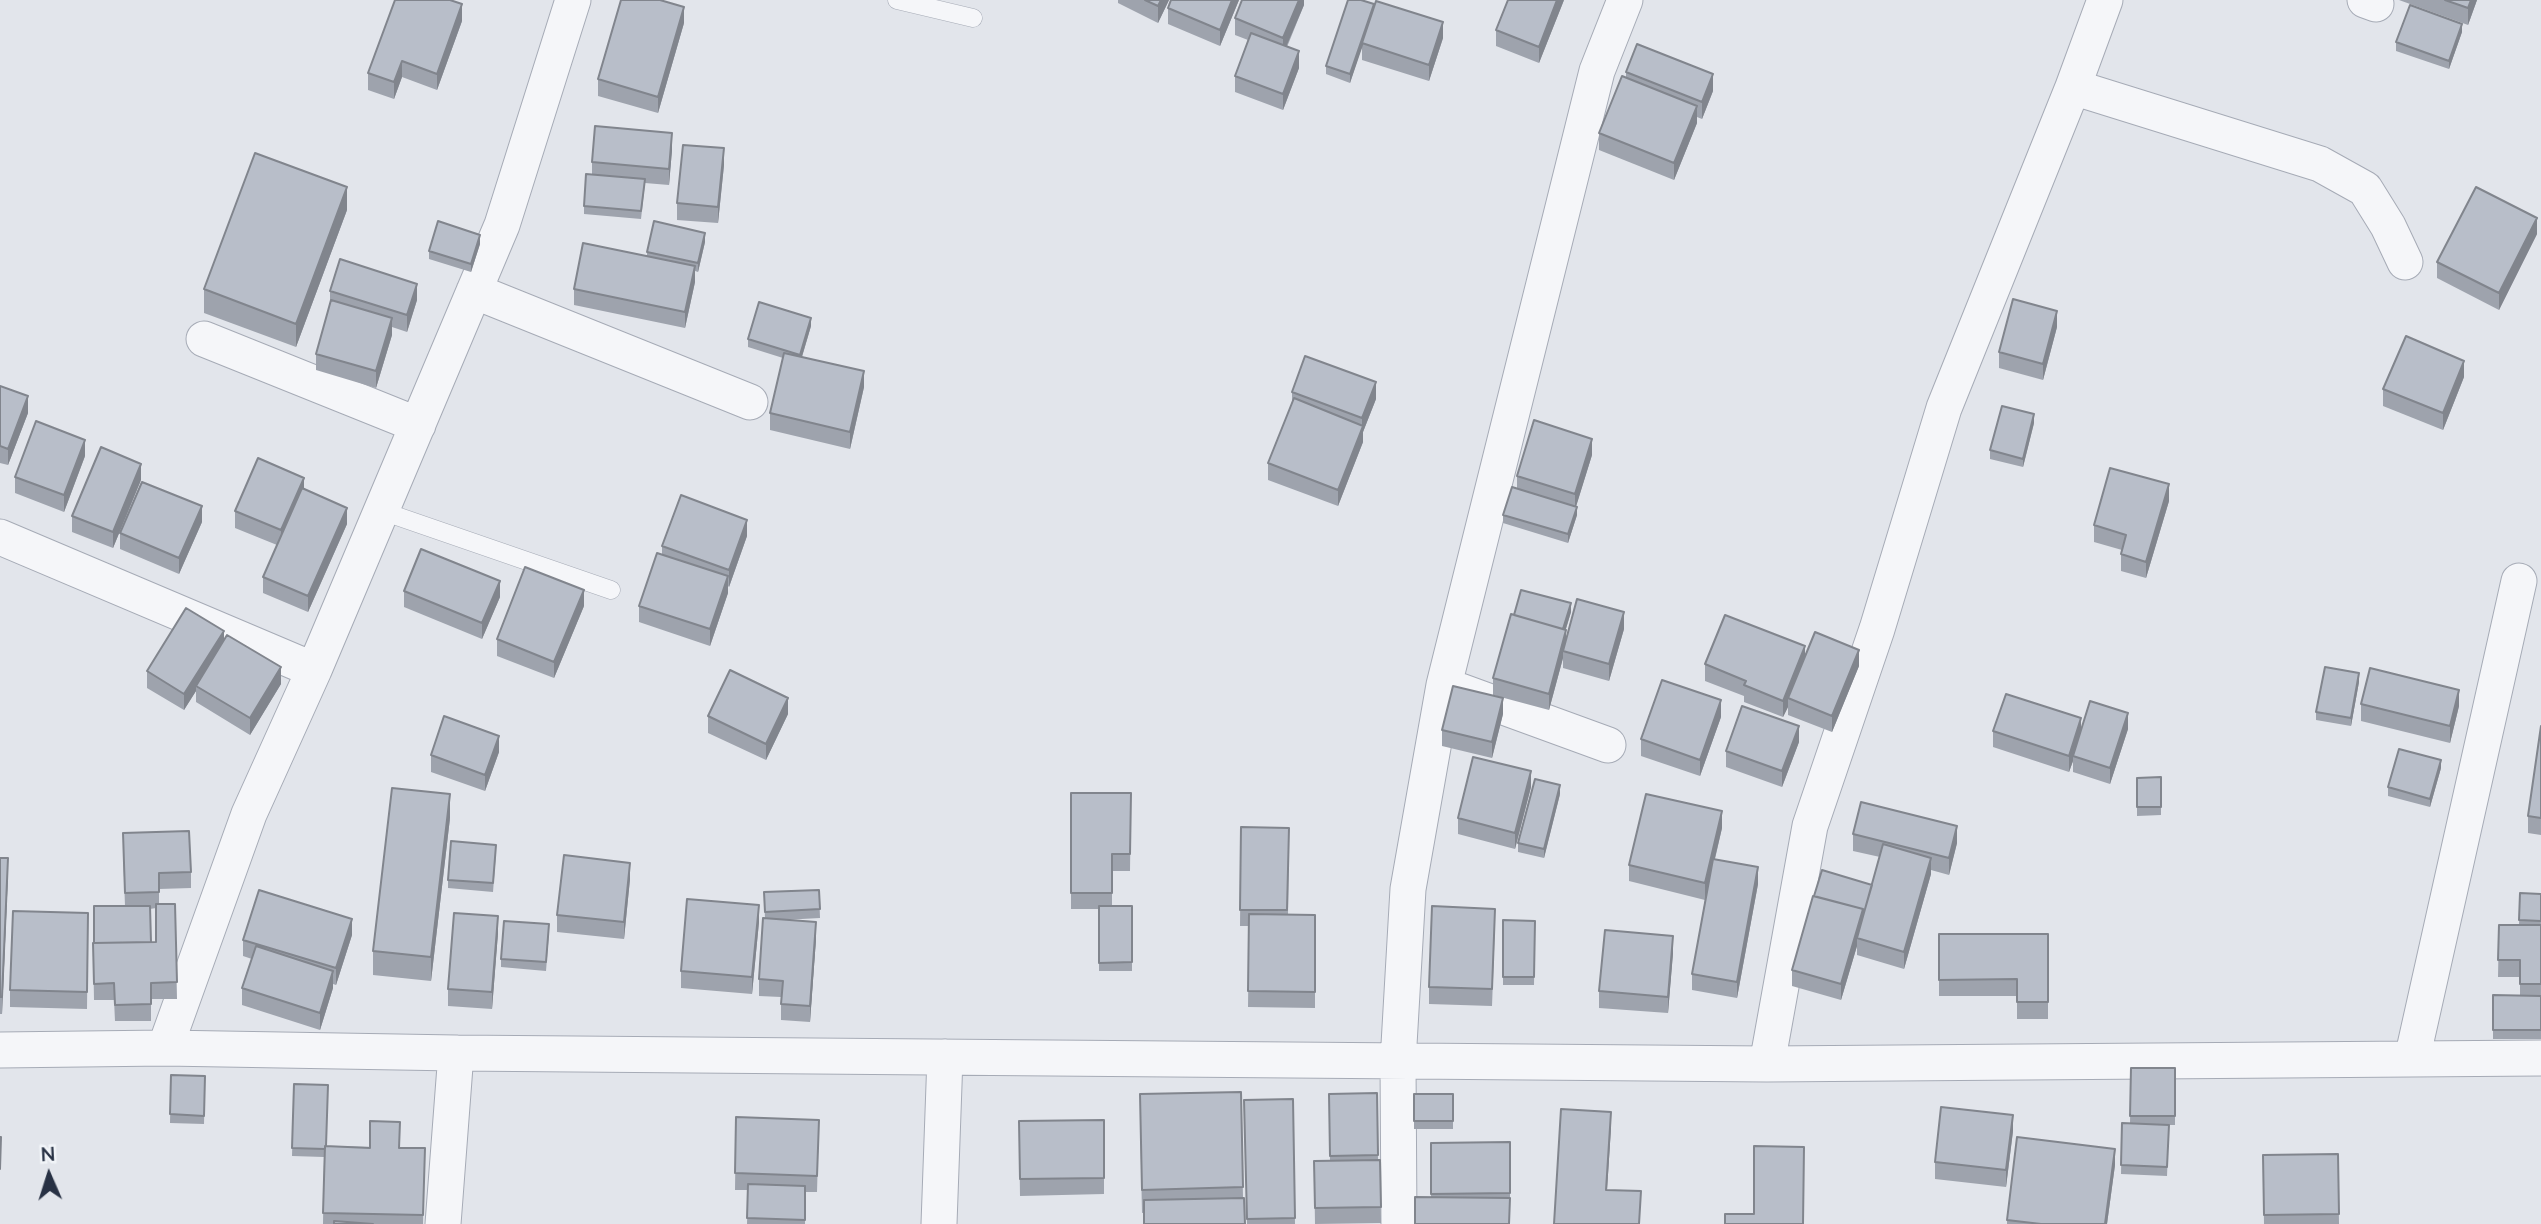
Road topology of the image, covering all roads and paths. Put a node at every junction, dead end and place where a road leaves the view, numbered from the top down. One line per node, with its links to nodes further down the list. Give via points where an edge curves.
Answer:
1 (573, 0): 8 (street, via 502,225)
2 (897, 0): 5 (lane)
3 (1625, 0): 17 (street, via 1597,71)
4 (2105, 0): 6 (street)
5 (973, 18)
6 (2073, 88): 7 (street, via 2320,164 2365,189); 26 (street, via 1944,408 1877,629 1810,826)
7 (2404, 262)
8 (474, 291): 10 (street); 11 (street)
9 (204, 339): 11 (street)
10 (750, 402)
11 (418, 425): 12 (street)
12 (382, 511): 15 (lane); 16 (street)
13 (0, 537): 16 (street)
14 (2519, 581): 24 (street)
15 (611, 590)
16 (314, 670): 19 (street, via 249,814)
17 (1444, 685): 18 (street); 25 (street, via 1408,889)
18 (1608, 745)
19 (165, 1048): 20 (street); 21 (street)
20 (0, 1050)
21 (456, 1053): 22 (street); 27 (street)
22 (945, 1057): 25 (street); 28 (street)
23 (2541, 1058): 24 (street)
24 (2412, 1059): 26 (street)
25 (1398, 1062): 26 (street); 29 (street)
26 (1767, 1063)
27 (443, 1224)
28 (939, 1224)
29 (1399, 1224)

